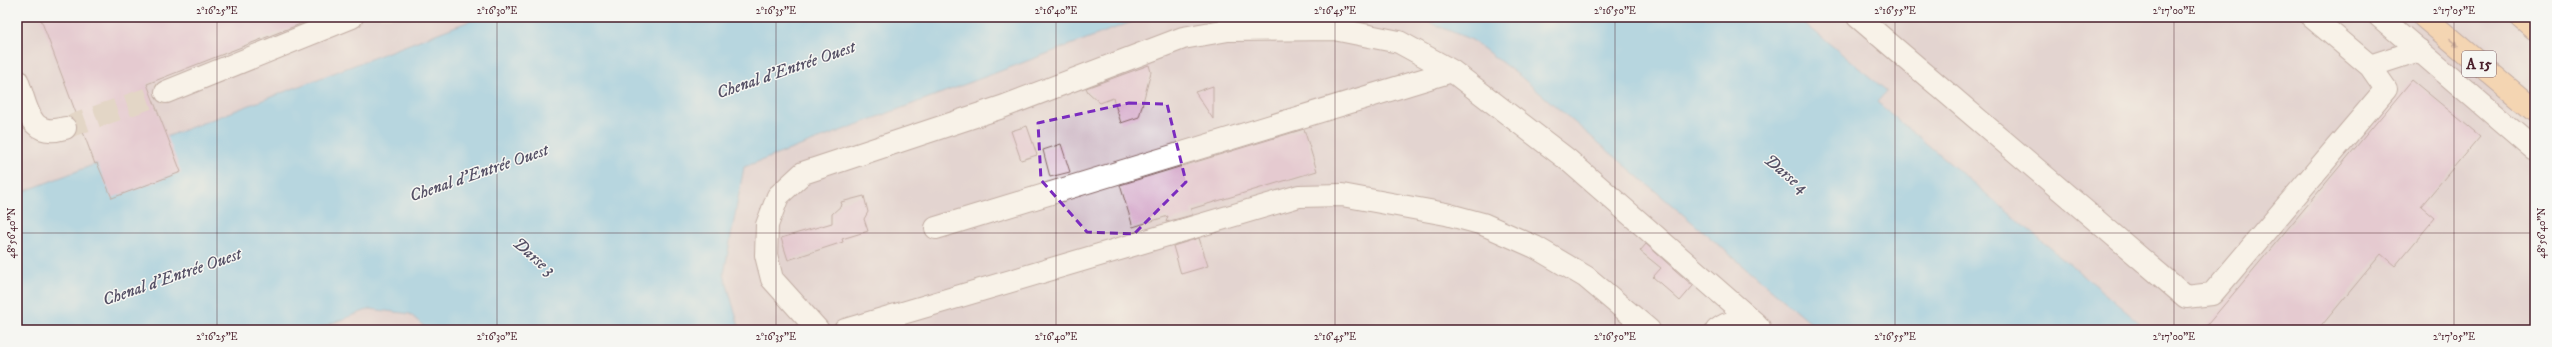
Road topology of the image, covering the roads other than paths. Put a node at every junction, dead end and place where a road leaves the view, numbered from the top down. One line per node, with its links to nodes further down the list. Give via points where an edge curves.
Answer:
1 (352, 17): 12 (street)
2 (1858, 17): 9 (street, via 2186,297 2212,294 2386,89)
3 (2312, 17): 9 (street)
4 (2380, 17): 8 (street)
5 (2424, 17): 13 (highway, A 15, one-way to 13)
6 (2521, 17): 7 (highway)
7 (2535, 29)
8 (2418, 50): 9 (street); 15 (street)
9 (2370, 66)
10 (1452, 71): 16 (street); 17 (street, via 1568,160); 18 (street, via 1399,42 1334,29 1228,30 1183,38 1002,107 803,173 778,196 767,225 766,255 772,279)
11 (17, 80): 14 (street, via 33,123 42,130 51,132)
12 (166, 92)
13 (2535, 111)
14 (65, 128)
15 (2535, 150)
16 (936, 228)
17 (1760, 327): 21 (street, via 1745,321 1733,322)
18 (818, 330)
19 (845, 330): 20 (street, via 1299,196 1342,195 1446,214 1484,224 1535,247 1586,277)
20 (1649, 330)
21 (1717, 330)

